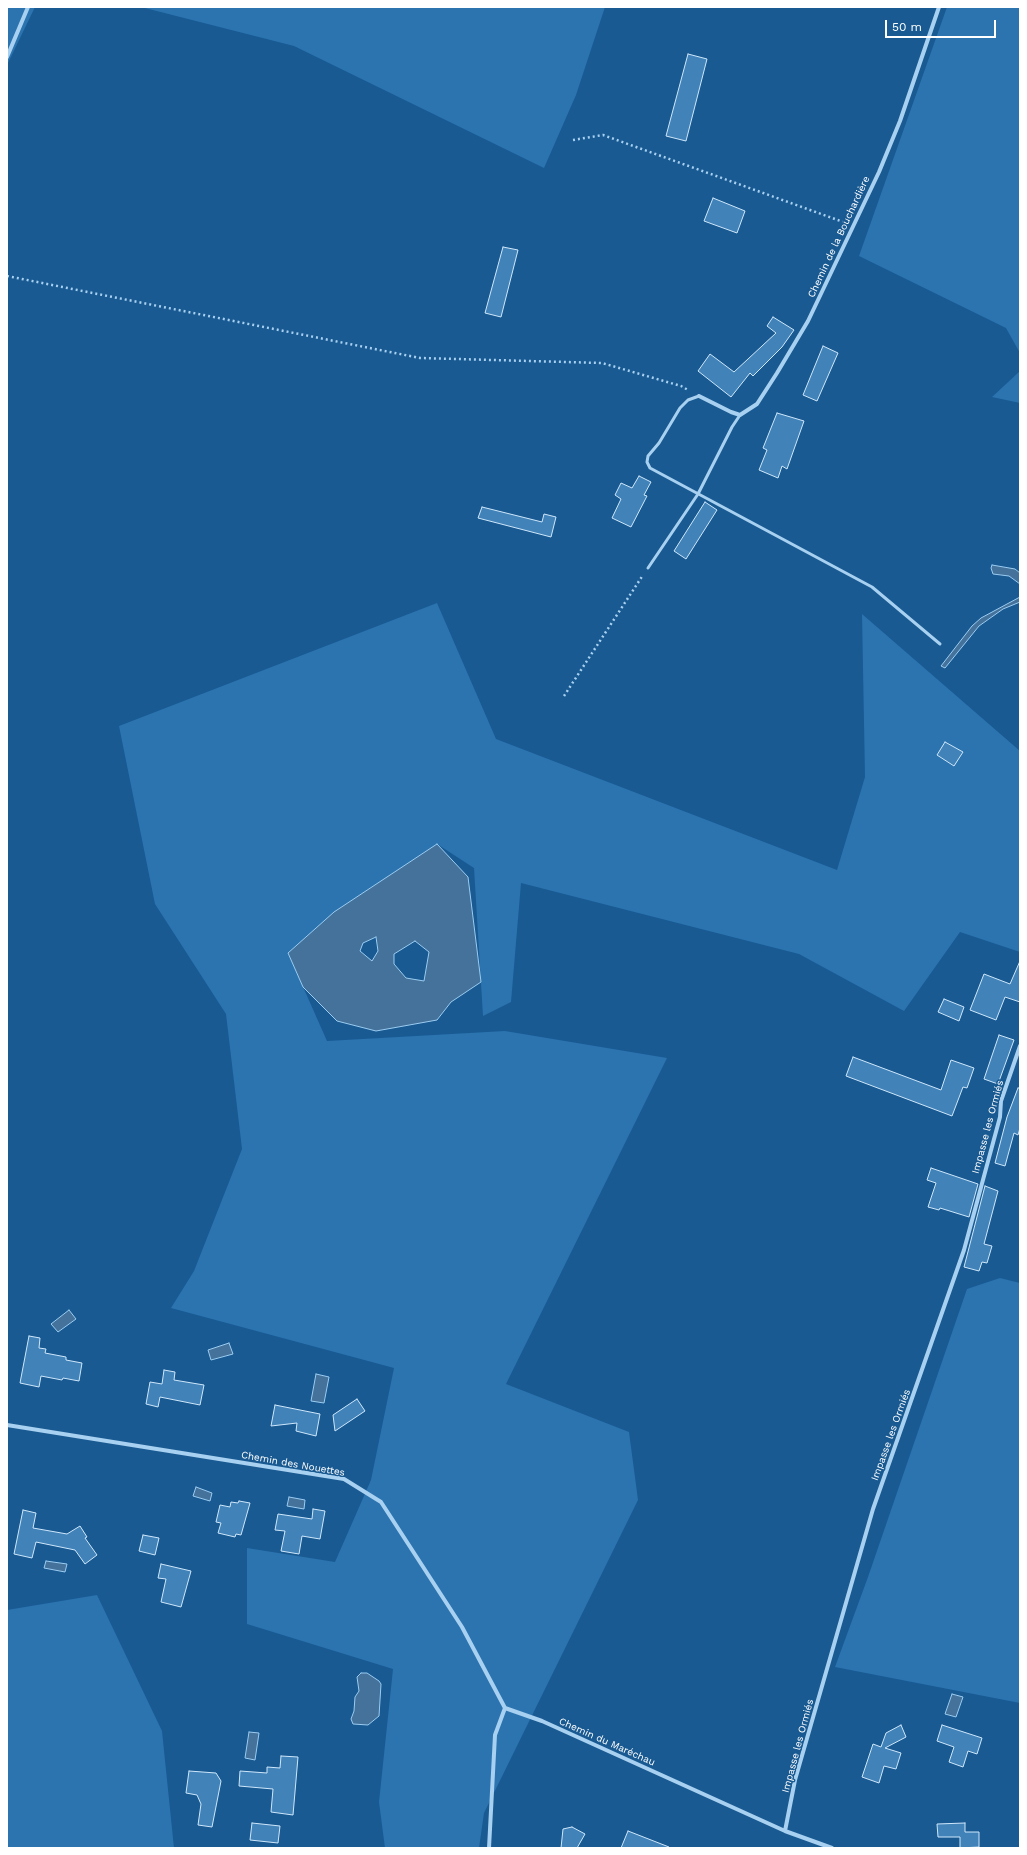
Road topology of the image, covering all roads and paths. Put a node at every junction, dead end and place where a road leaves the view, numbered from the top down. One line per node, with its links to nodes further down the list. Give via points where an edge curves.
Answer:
1 (28, 7): 3 (street)
2 (939, 7): 5 (street, Chemin de la Bouchardière, via 900,121 879,172)
3 (7, 56)
4 (573, 140): 5 (path, via 603,135)
5 (852, 225): 8 (street, Chemin de la Bouchardière, via 797,340 756,404)
6 (7, 276): 7 (path, via 420,358 602,363 681,386)
7 (699, 396): 8 (street); 9 (lane, via 688,400 680,408 648,456 647,462 650,468)
8 (740, 415): 9 (lane)
9 (698, 494): 10 (lane); 11 (lane, via 872,586)
10 (648, 568): 12 (path)
11 (940, 644)
12 (564, 696)
13 (1020, 1046): 16 (street, Impasse les Ormiés, via 1001,1101 1000,1116 964,1250 874,1509 795,1780)
14 (7, 1425): 15 (street, Chemin des Nouettes, via 344,1479 381,1502 462,1627)
15 (505, 1708): 16 (street, Chemin du Maréchau, via 542,1720); 17 (street, via 495,1735)
16 (785, 1831): 18 (street, Chemin du Maréchau)
17 (490, 1848)
18 (832, 1848)

